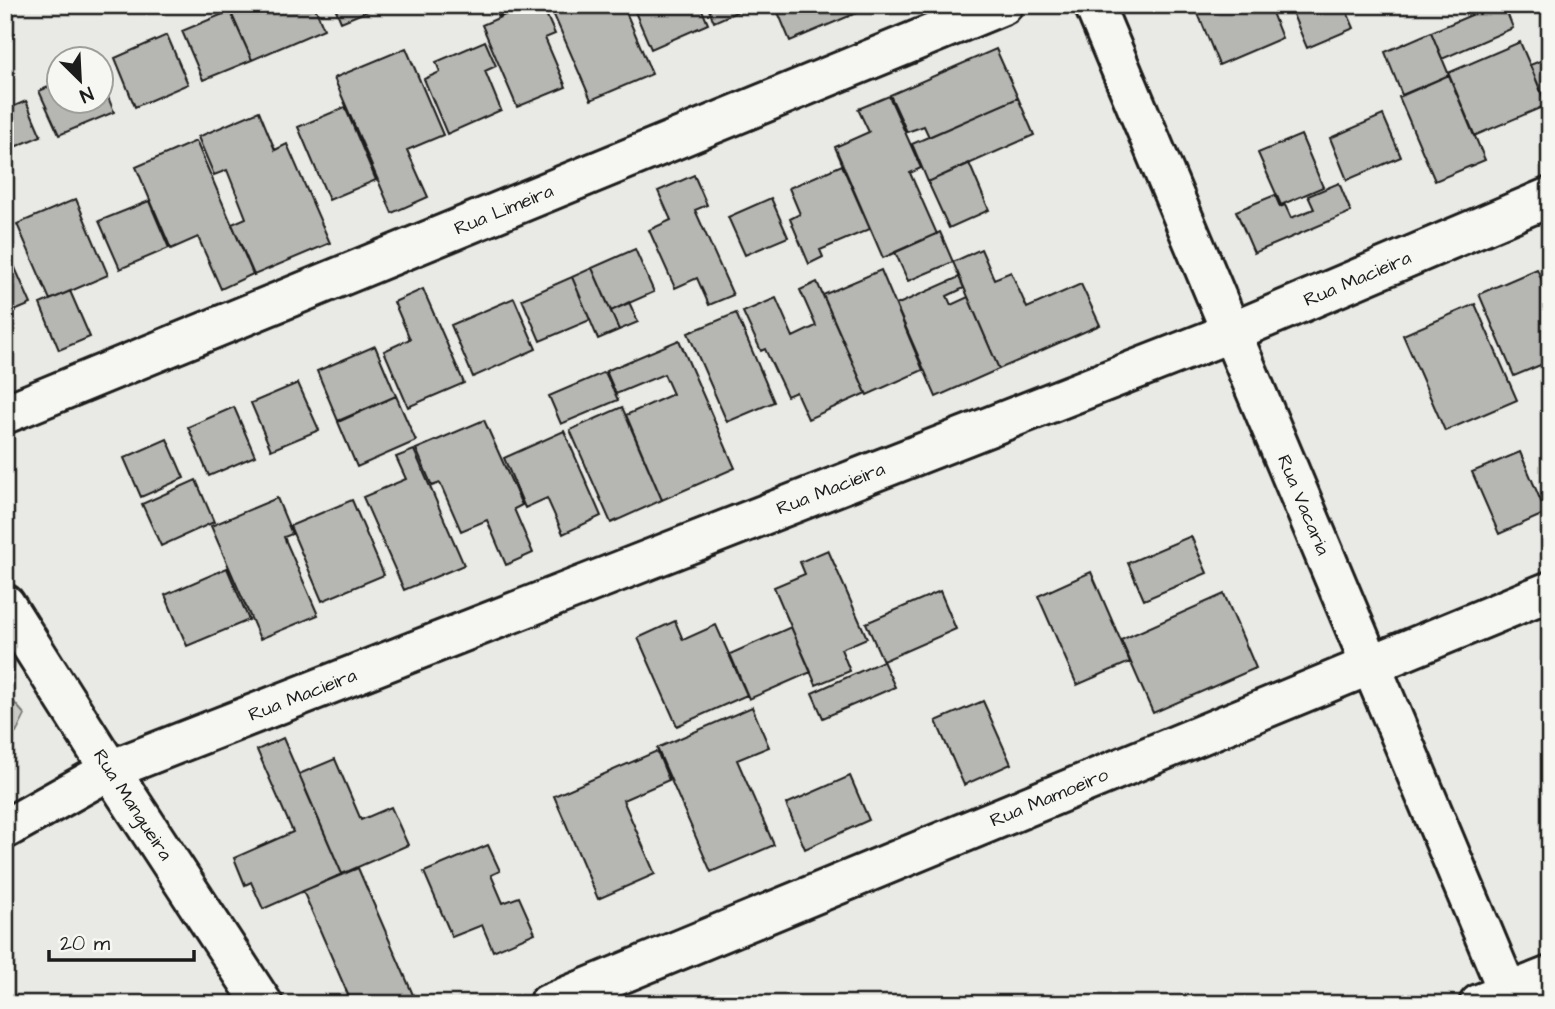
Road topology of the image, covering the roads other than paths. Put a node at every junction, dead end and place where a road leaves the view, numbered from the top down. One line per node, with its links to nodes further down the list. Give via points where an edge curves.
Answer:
1 (1003, 5): 5 (street, Rua Limeira)
2 (1094, 5): 4 (street, Rua Vacaria)
3 (1550, 197): 4 (street, Rua Macieira)
4 (1232, 332): 8 (street, Rua Vacaria); 9 (street, Rua Macieira)
5 (5, 414)
6 (1550, 591): 8 (street, Rua Mamoeiro)
7 (5, 604): 9 (street, Rua Mangueira)
8 (1371, 665): 12 (street, Rua Vacaria); 14 (street, Rua Mamoeiro)
9 (110, 770): 10 (street, Rua Macieira); 13 (street, Rua Mangueira)
10 (5, 829)
11 (1550, 976): 12 (street)
12 (1500, 1000)
13 (263, 1004)
14 (548, 1004)

